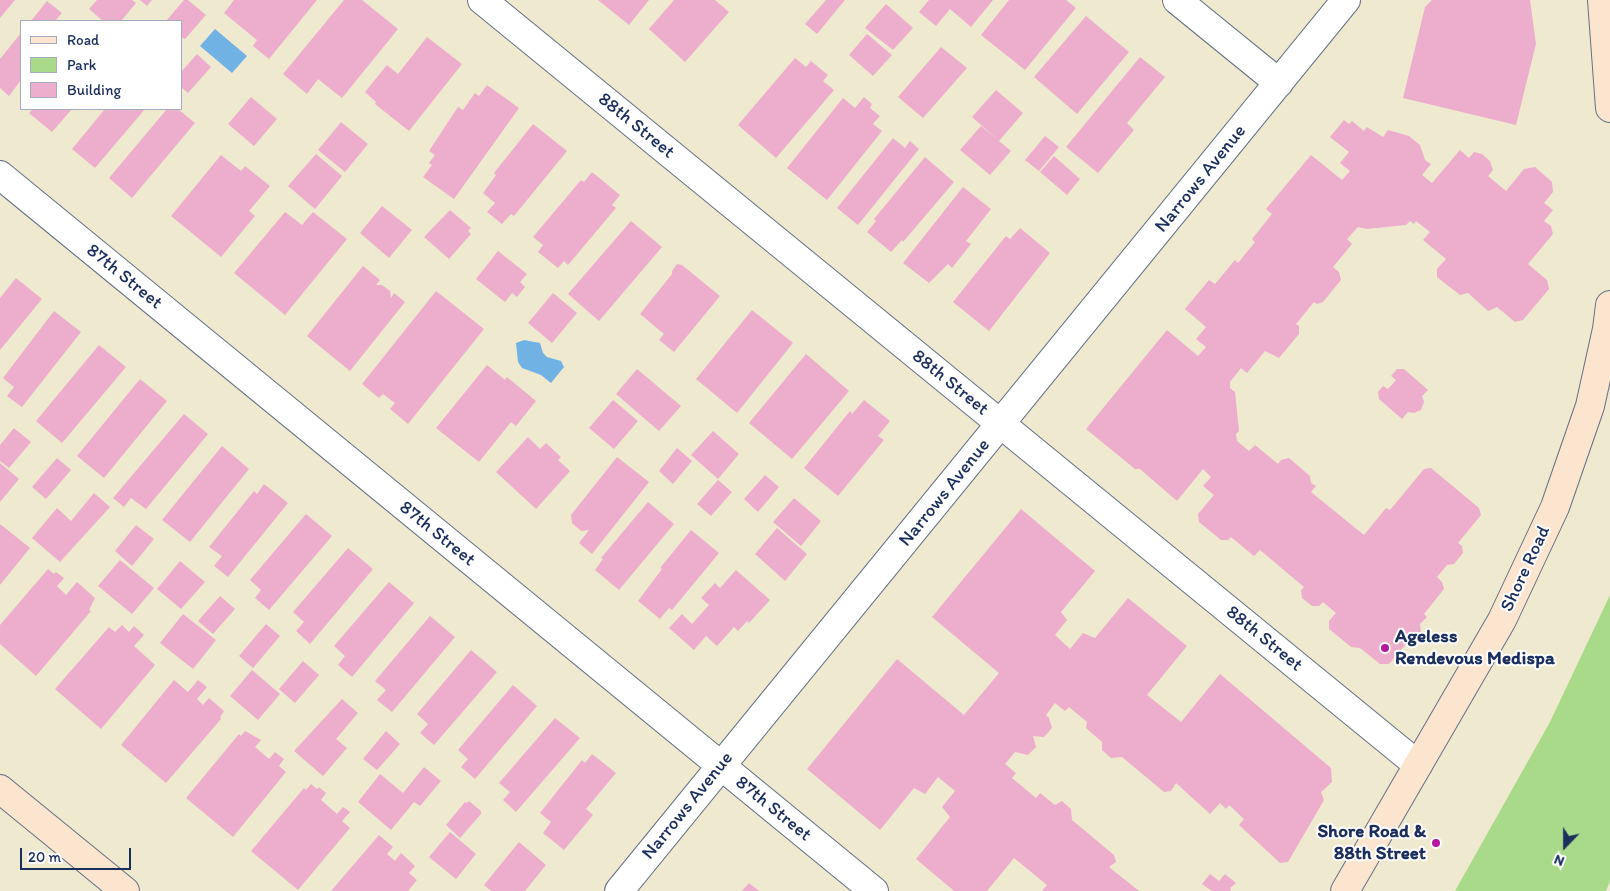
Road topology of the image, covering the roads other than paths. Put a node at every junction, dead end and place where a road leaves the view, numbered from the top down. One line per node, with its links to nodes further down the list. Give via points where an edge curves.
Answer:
1 (482, 0): 9 (street, 88th Street)
2 (1178, 0): 5 (street)
3 (1346, 0): 5 (street, Narrows Avenue)
4 (1602, 0): 6 (street)
5 (1279, 83): 9 (street, Narrows Avenue)
6 (1610, 108)
7 (0, 175): 11 (street, 87th Street)
8 (1610, 305): 10 (street, Shore Road, via 1590,406 1555,507 1502,620)
9 (1001, 425): 10 (street, 88th Street); 11 (street, Narrows Avenue)
10 (1418, 765): 16 (street, Shore Road)
11 (721, 766): 14 (street, Narrows Avenue); 15 (street, 87th Street)
12 (0, 789): 13 (street)
13 (125, 891)
14 (619, 891)
15 (874, 891)
16 (1345, 891)

